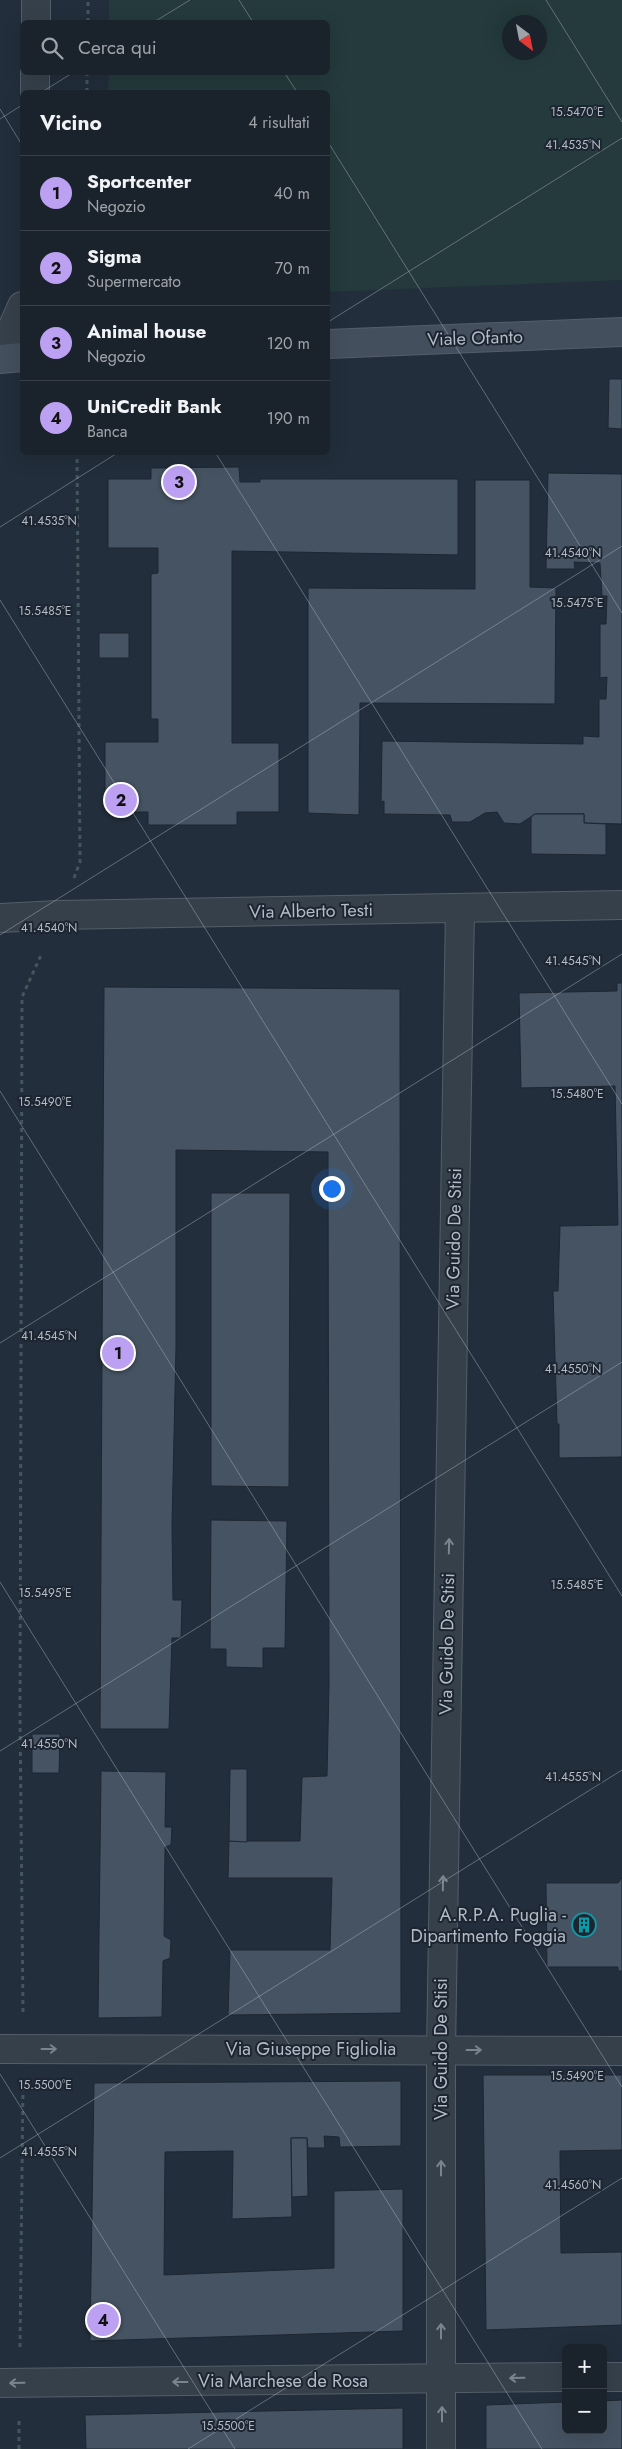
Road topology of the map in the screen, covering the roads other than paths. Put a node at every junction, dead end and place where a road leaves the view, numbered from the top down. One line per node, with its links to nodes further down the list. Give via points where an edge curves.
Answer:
1 (36, 0): 2 (street)
2 (36, 20)
3 (35, 75): 4 (street)
4 (35, 90)
5 (20, 311): 8 (street)
6 (622, 332): 7 (main road, Viale Ofanto)
7 (330, 344)
8 (0, 357): 9 (main road)
9 (20, 357)
10 (622, 905): 11 (street, Via Alberto Testi)
11 (460, 908): 12 (street, Via Alberto Testi); 14 (street, Via Guido De Stisi, one-way to 11)
12 (0, 918)
13 (12, 2049): 14 (street, Via Giuseppe Figliolia, one-way to 14)
14 (440, 2050): 15 (street, Via Giuseppe Figliolia, one-way to 15); 19 (street, Via Guido De Stisi, one-way to 14)
15 (622, 2051)
16 (607, 2377): 17 (street)
17 (622, 2377)
18 (562, 2378): 19 (street, Via Marchese de Rosa, one-way to 19)
19 (442, 2379): 20 (street, Via Marchese de Rosa, one-way to 20); 21 (street, Via Guido De Stisi, one-way to 19)
20 (10, 2383)
21 (442, 2449)

